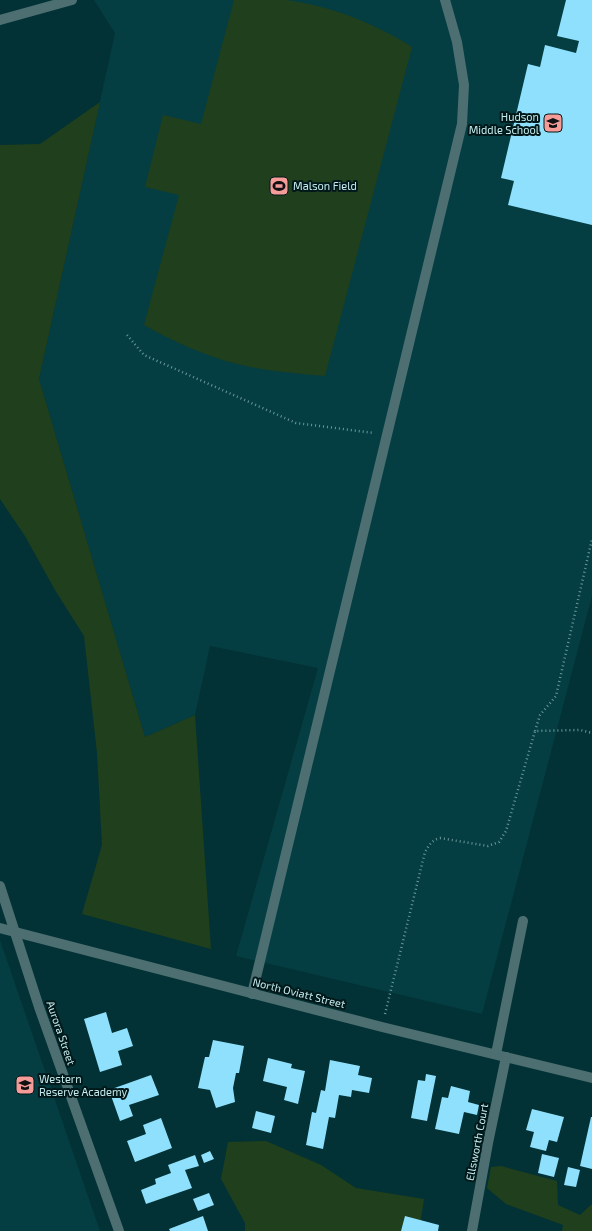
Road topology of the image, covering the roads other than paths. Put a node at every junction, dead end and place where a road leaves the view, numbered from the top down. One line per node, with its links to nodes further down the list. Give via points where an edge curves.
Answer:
1 (72, 0): 3 (street)
2 (445, 0): 8 (street, via 458,42 464,85 462,124)
3 (0, 20)
4 (0, 886): 7 (street, Aurora Street)
5 (523, 921): 9 (street)
6 (0, 928): 7 (street, North Oviatt Street)
7 (16, 932): 8 (street, North Oviatt Street); 12 (street, Aurora Street, via 39,1007)
8 (252, 994): 9 (street, North Oviatt Street)
9 (496, 1054): 10 (street, North Oviatt Street)
10 (506, 1057): 11 (street, North Oviatt Street); 13 (street, Ellsworth Court)
11 (592, 1078)
12 (119, 1231)
13 (472, 1231)

